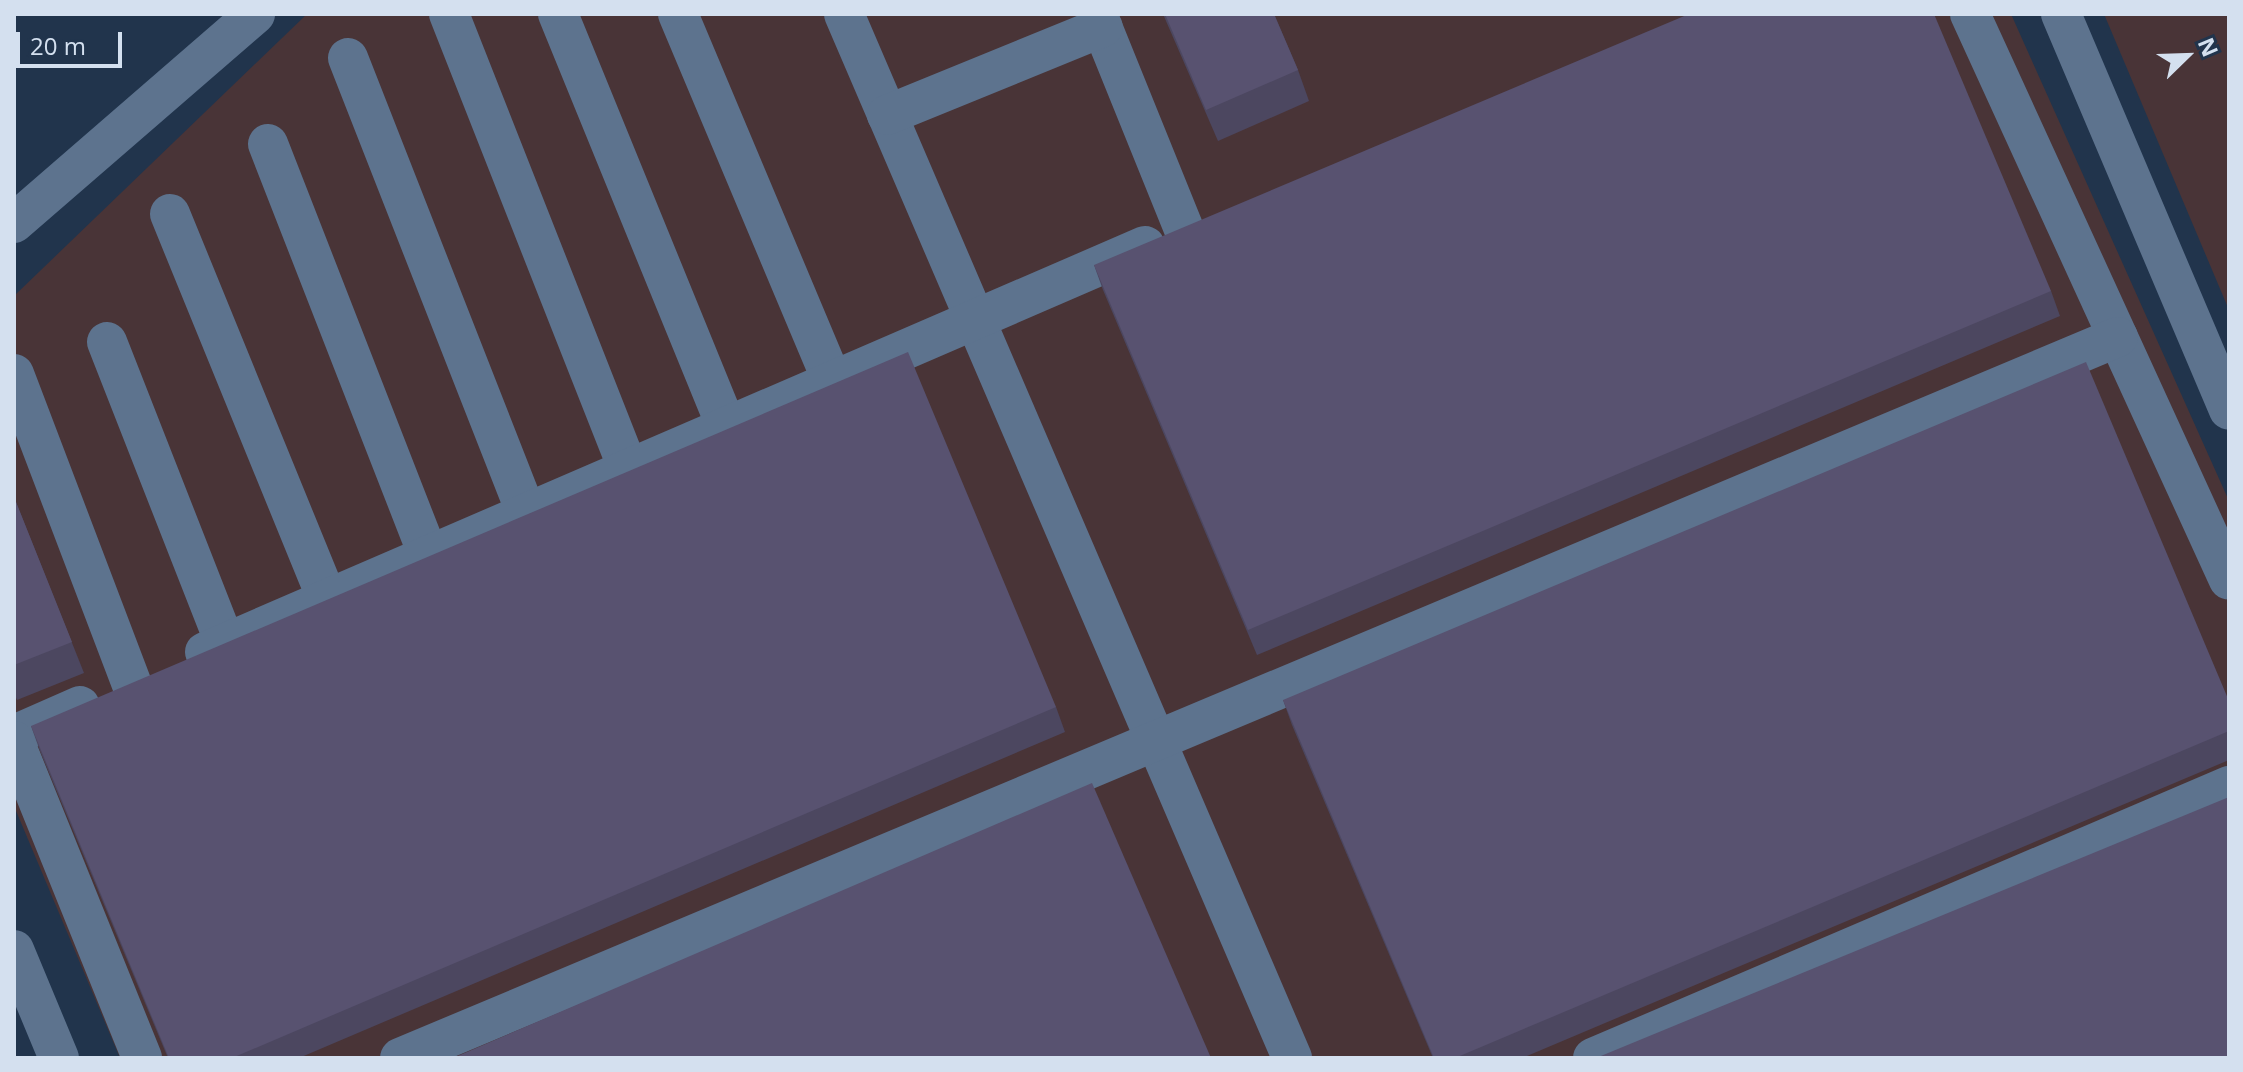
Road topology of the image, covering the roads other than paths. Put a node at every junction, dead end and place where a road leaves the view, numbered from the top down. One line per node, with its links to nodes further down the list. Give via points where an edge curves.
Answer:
1 (449, 14): 21 (street)
2 (558, 14): 20 (street)
3 (678, 14): 18 (street)
4 (844, 14): 10 (street)
5 (1970, 14): 15 (street)
6 (2061, 14): 19 (street)
7 (253, 15): 13 (street)
8 (1100, 21): 10 (street); 14 (street, via 1199,223)
9 (348, 58): 22 (street)
10 (887, 115): 14 (street)
11 (268, 144): 23 (street)
12 (170, 214): 25 (street)
13 (14, 223)
14 (974, 318): 18 (street); 30 (street)
15 (2118, 337): 24 (street); 30 (street)
16 (107, 342): 26 (street)
17 (14, 374): 27 (street)
18 (832, 380): 20 (street)
19 (2229, 410)
20 (726, 426): 21 (street)
21 (628, 469): 22 (street)
22 (526, 513): 23 (street)
23 (428, 555): 25 (street)
24 (2229, 580)
25 (327, 599): 26 (street)
26 (225, 643): 27 (street)
27 (132, 684): 28 (street)
28 (14, 735)
29 (14, 741): 34 (street)
30 (1156, 741): 35 (street); 36 (street)
31 (2229, 786): 37 (street)
32 (14, 950): 33 (street)
33 (59, 1058)
34 (142, 1058)
35 (400, 1058)
36 (1292, 1058)
37 (1593, 1058)

